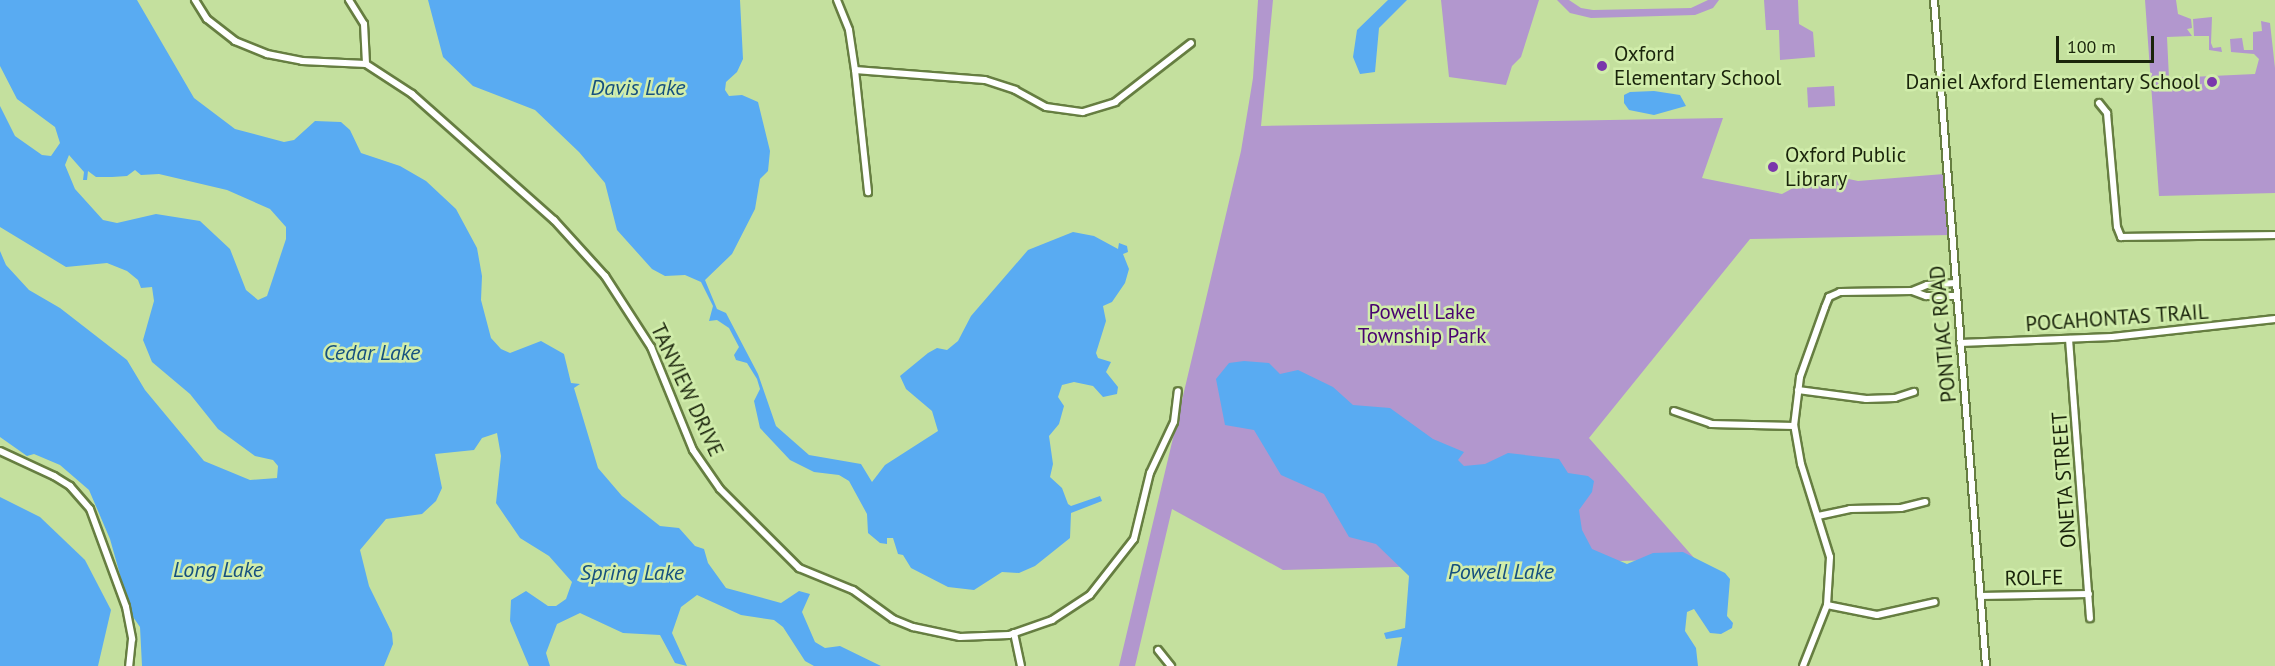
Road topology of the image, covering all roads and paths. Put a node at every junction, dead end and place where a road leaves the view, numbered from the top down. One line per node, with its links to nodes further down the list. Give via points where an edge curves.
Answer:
1 (195, 0): 6 (street, TANVIEW DRIVE, via 207,19 235,41 267,54)
2 (349, 0): 6 (street, via 364,24)
3 (837, 0): 7 (street, via 849,30)
4 (1934, 0): 11 (street, PONTIAC ROAD)
5 (1191, 43): 7 (street, via 1115,102 1083,112 1046,107 985,80)
6 (366, 64): 30 (street, TANVIEW DRIVE, via 412,94 581,247 628,307 651,348 702,464 720,489 790,561 853,590 913,627 960,637)
7 (855, 70): 9 (street)
8 (2099, 103): 10 (street, via 2107,113 2116,227 2121,237)
9 (868, 192)
10 (2275, 235)
11 (1955, 284): 12 (street, via 1927,285); 13 (street, PONTIAC ROAD)
12 (1912, 291): 13 (street, via 1926,296); 17 (street, via 1840,292 1829,297)
13 (1956, 296): 16 (street, PONTIAC ROAD)
14 (2275, 319): 15 (street, POCAHONTAS TRAIL)
15 (2069, 339): 16 (street, POCAHONTAS TRAIL); 25 (street, ONETA STREET)
16 (1960, 344): 26 (street, PONTIAC ROAD)
17 (1798, 390): 19 (street, via 1866,399 1895,398); 21 (street)
18 (1178, 391): 30 (street, TANVIEW DRIVE, via 1174,422 1150,473 1140,523 1123,556 1090,595 1075,606)
19 (1914, 392)
20 (1674, 411): 21 (street, via 1711,424)
21 (1794, 426): 24 (street)
22 (0, 451): 32 (street, via 70,486 90,509 126,607 132,639)
23 (1925, 502): 24 (street)
24 (1818, 516): 28 (street, via 1830,556)
25 (2089, 594): 26 (street, ROLFE); 29 (street, ONETA STREET)
26 (1980, 596): 36 (street, PONTIAC ROAD)
27 (1935, 602): 28 (street, via 1877,615)
28 (1827, 605): 35 (street)
29 (2090, 618)
30 (1014, 633): 33 (street)
31 (1158, 650): 34 (street)
32 (129, 666)
33 (1021, 666)
34 (1171, 666)
35 (1803, 666)
36 (1986, 666)

